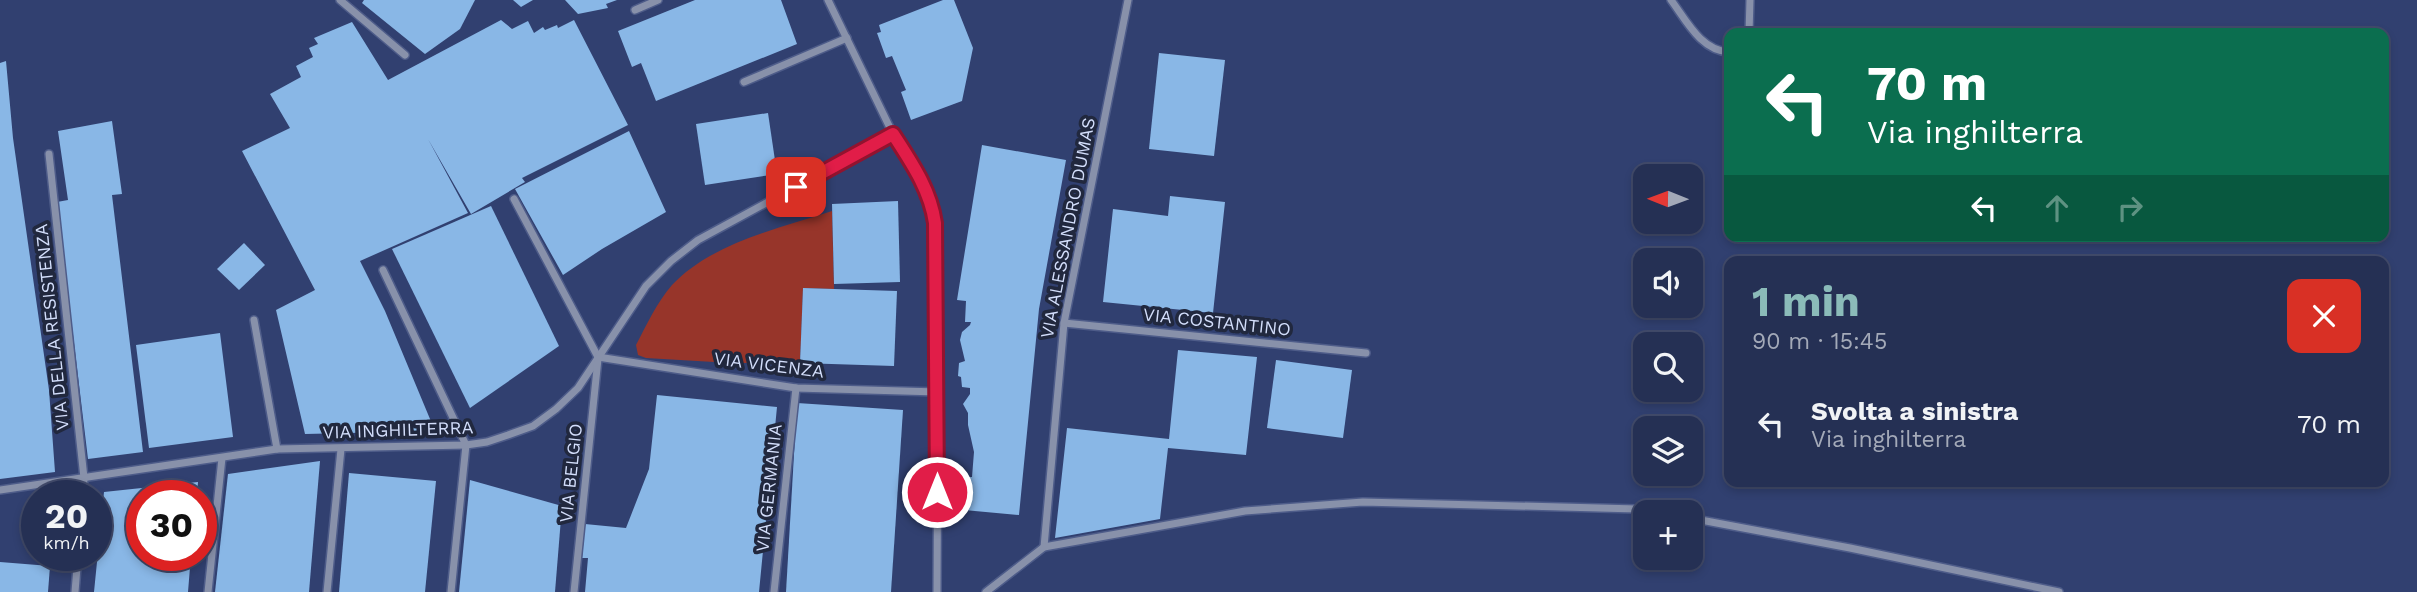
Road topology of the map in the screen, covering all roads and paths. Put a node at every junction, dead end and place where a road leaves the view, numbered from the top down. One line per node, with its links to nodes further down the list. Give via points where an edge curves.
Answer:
1 (340, 0): 11 (street)
2 (658, 0): 7 (street)
3 (828, 0): 9 (street)
4 (1128, 0): 18 (street, VIA ALESSANDRO DUMAS)
5 (1671, 0): 10 (street, via 1703,42)
6 (1750, 0): 8 (street)
7 (635, 10)
8 (1749, 28)
9 (847, 38): 12 (street); 13 (street)
10 (1724, 52)
11 (405, 55)
12 (744, 82)
13 (893, 134): 20 (street, VIA INGHILTERRA, via 698,240 646,286); 22 (street, via 924,183 934,213)
14 (49, 154): 27 (street, VIA DELLA RESISTENZA)
15 (514, 199): 20 (street)
16 (383, 270): 23 (street)
17 (254, 320): 24 (street)
18 (1064, 323): 19 (street, VIA COSTANTINO); 31 (street, VIA ALESSANDRO DUMAS)
19 (1366, 353)
20 (598, 357): 21 (street, VIA VICENZA); 23 (street, VIA INGHILTERRA, via 578,388 533,426); 37 (street, VIA BELGIO)
21 (796, 388): 22 (street, VIA VICENZA); 38 (street, VIA GERMANIA)
22 (938, 392): 39 (street)
23 (466, 445): 25 (street, VIA INGHILTERRA); 36 (street)
24 (277, 449): 25 (street, VIA INGHILTERRA); 26 (street, VIA INGHILTERRA)
25 (341, 449): 35 (street)
26 (222, 458): 27 (street, VIA INGHILTERRA); 34 (street)
27 (84, 478): 28 (street, VIA INGHILTERRA)
28 (0, 489)
29 (1633, 509): 31 (street, via 1363,502 1245,510)
30 (1703, 521): 41 (street)
31 (1044, 547): 40 (street)
32 (77, 571): 33 (street)
33 (75, 592)
34 (208, 592)
35 (327, 592)
36 (451, 592)
37 (575, 592)
38 (774, 592)
39 (937, 592)
40 (986, 592)
41 (2059, 592)

